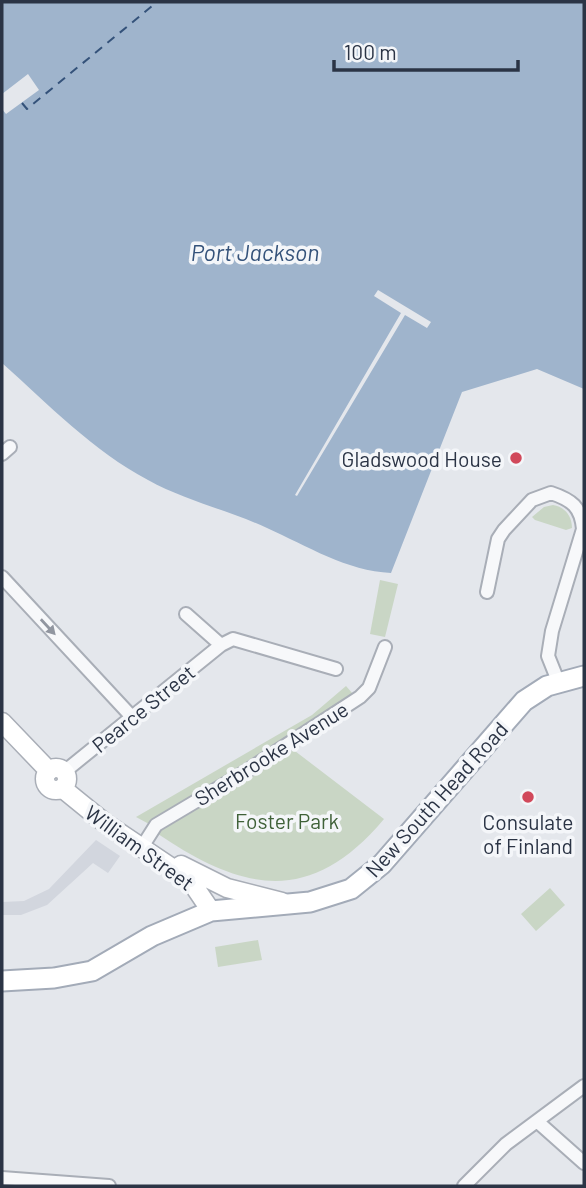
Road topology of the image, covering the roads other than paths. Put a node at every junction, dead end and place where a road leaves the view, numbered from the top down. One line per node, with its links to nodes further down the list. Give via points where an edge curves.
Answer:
1 (2, 577): 9 (street, one-way to 9)
2 (487, 592): 8 (street, via 498,539 532,500 551,493 575,504 583,529 548,656)
3 (186, 614): 4 (street)
4 (221, 645): 6 (street, via 233,639); 9 (street, Pearce Street)
5 (385, 647): 12 (street, Sherbrooke Avenue, via 369,688 360,697 156,825)
6 (336, 669)
7 (584, 676): 8 (main road, New South Head Road)
8 (558, 681): 13 (main road, New South Head Road, via 537,691 503,722 372,874 340,894)
9 (132, 717): 11 (street, Pearce Street)
10 (2, 722): 11 (street, William Street)
11 (58, 777): 12 (street, William Street, via 105,823)
12 (147, 850): 13 (street, via 227,888); 14 (street, William Street, via 190,880)
13 (291, 904): 14 (main road, New South Head Road)
14 (211, 911): 15 (main road, New South Head Road, via 152,936 92,971)
15 (2, 981)
16 (584, 1086): 17 (street)
17 (539, 1123): 18 (street); 21 (street, via 506,1144)
18 (584, 1163)
19 (2, 1178): 20 (street)
20 (109, 1186)
21 (464, 1186)

